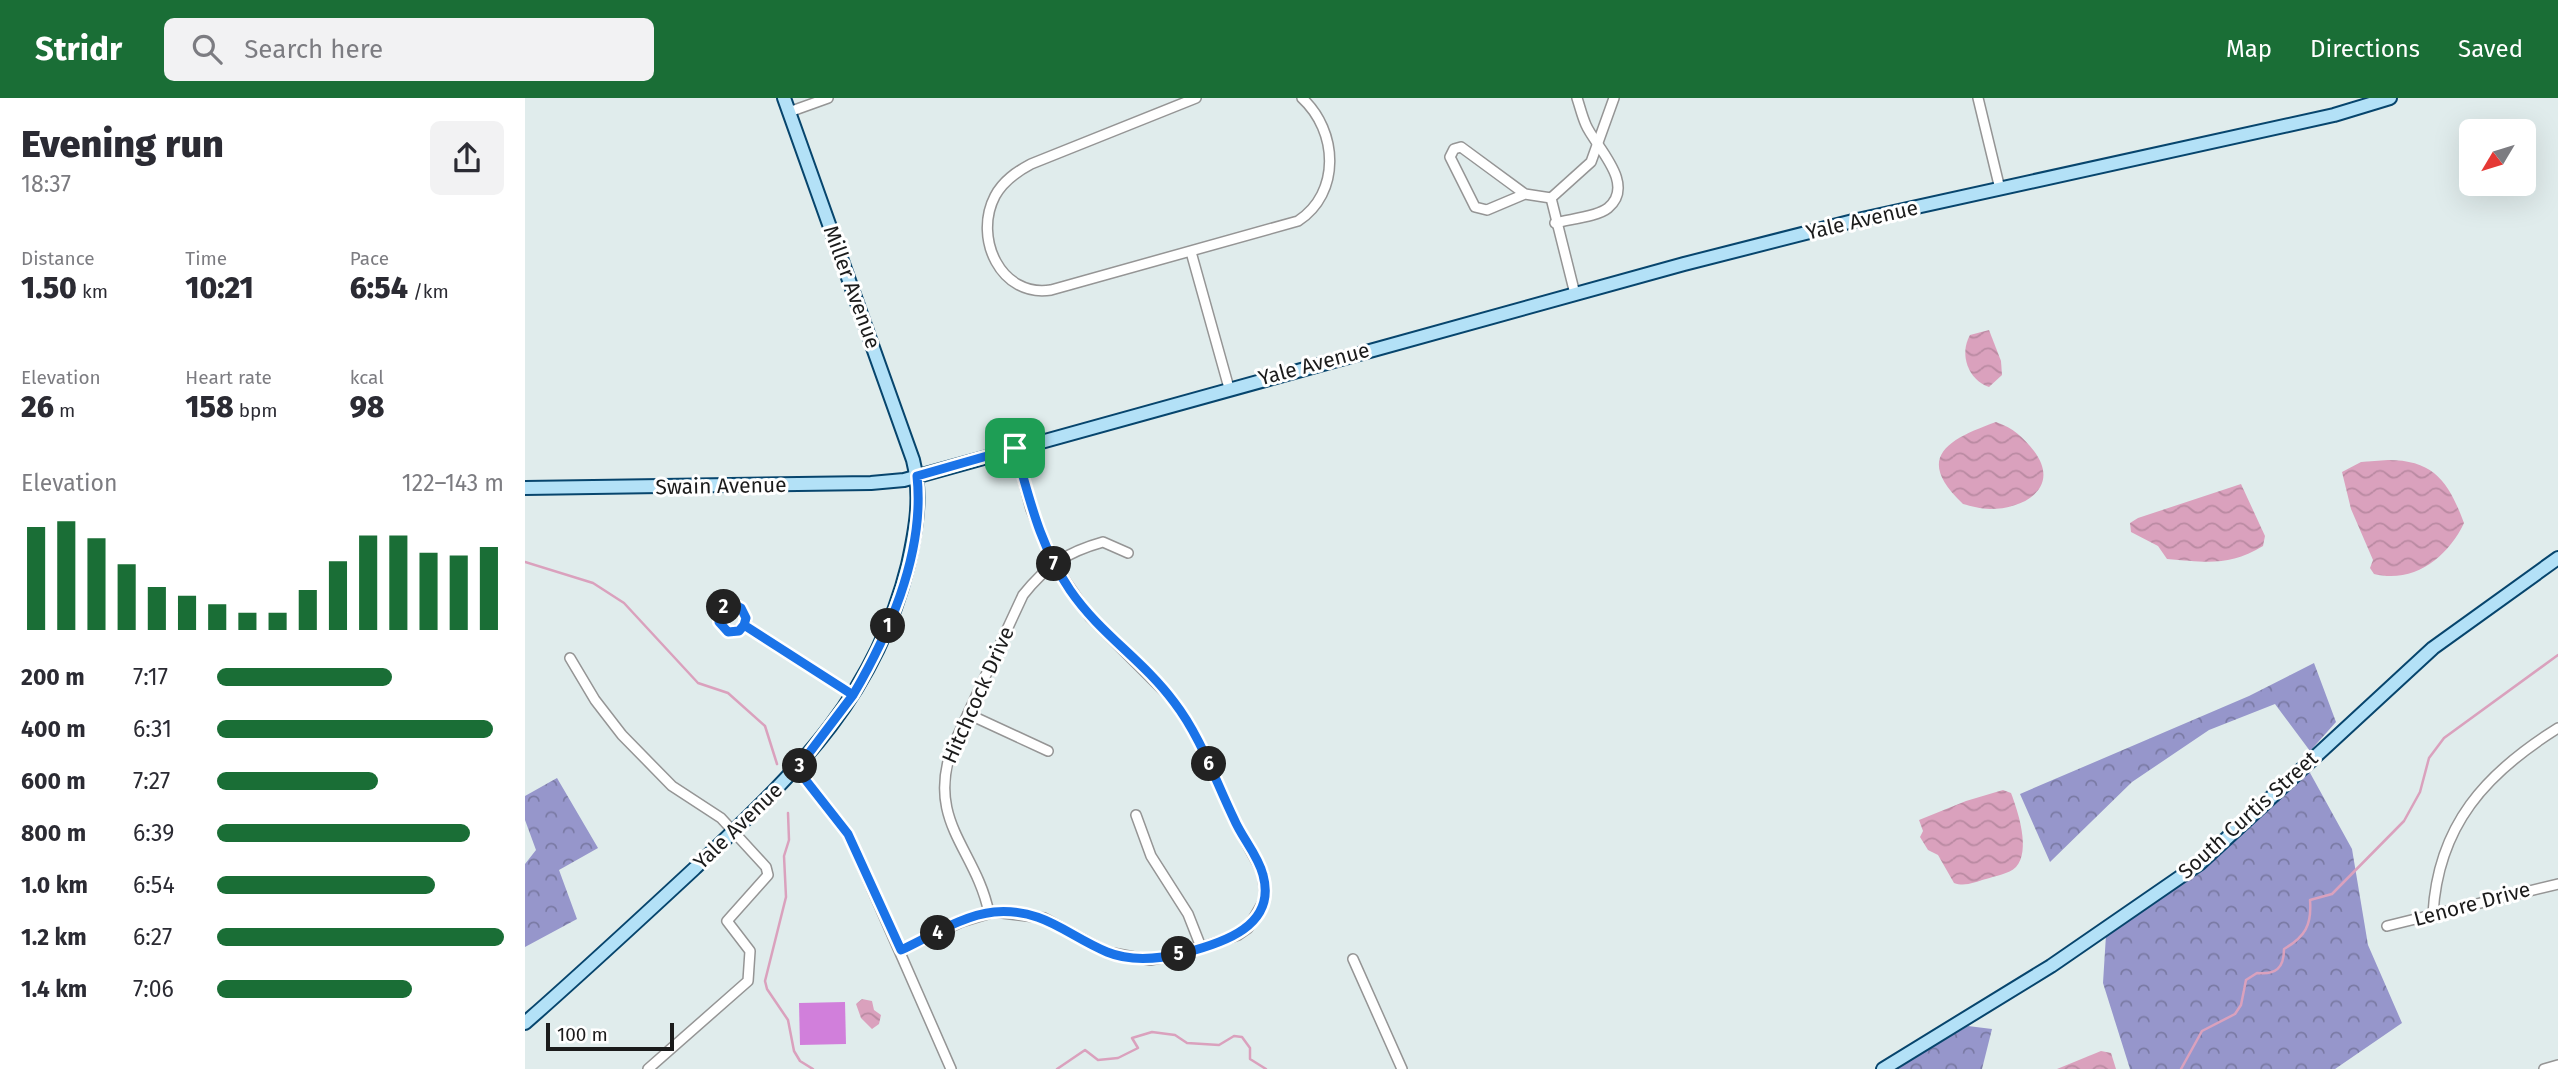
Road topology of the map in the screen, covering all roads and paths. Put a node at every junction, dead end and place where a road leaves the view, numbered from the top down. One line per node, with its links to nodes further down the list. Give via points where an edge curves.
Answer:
1 (784, 98): 9 (street, Miller Avenue)
2 (828, 98): 9 (street)
3 (1196, 98): 15 (street, via 1019,170 995,197 987,222 991,251 1004,276 1038,292)
4 (1302, 98): 15 (street, via 1322,129 1329,160 1329,185 1317,206 1288,225)
5 (1577, 98): 10 (street, via 1586,126)
6 (1614, 98): 10 (street)
7 (1978, 98): 11 (street)
8 (2390, 98): 11 (street, Yale Avenue, via 2334,115)
9 (789, 112): 19 (street, Miller Avenue)
10 (1600, 145): 13 (street, via 1591,162); 14 (street, via 1614,170 1618,187 1614,201 1607,209)
11 (2000, 189): 16 (street, Yale Avenue, via 1842,224)
12 (1525, 194): 12 (street, via 1461,147 1454,149 1450,157 1475,207 1487,210); 13 (street)
13 (1551, 198): 14 (street)
14 (1555, 223): 16 (street)
15 (1191, 252): 17 (street)
16 (1575, 294): 17 (street, Yale Avenue)
17 (1229, 388): 18 (street, Yale Avenue)
18 (1015, 448): 19 (street, Yale Avenue); 23 (street, via 1031,509)
19 (917, 476): 20 (street, Swain Avenue, via 871,483); 26 (street, Yale Avenue, via 918,510 905,574 888,626)
20 (525, 488)
21 (1128, 553): 23 (street, Hitchcock Drive, via 1103,542)
22 (2558, 558): 45 (street, South Curtis Street, via 2433,648 2199,864 2050,966)
23 (1053, 563): 27 (street, Hitchcock Drive, via 1023,595); 37 (street, via 1090,617 1174,701 1200,743 1263,873 1265,899 1256,919 1238,935)
24 (744, 625): 26 (street)
25 (570, 658): 32 (street, via 608,718 639,753 672,786 714,812)
26 (853, 695): 30 (street, Yale Avenue)
27 (968, 715): 29 (street); 34 (street, Hitchcock Drive, via 943,772 944,801)
28 (2558, 728): 35 (street, via 2518,753 2486,783 2460,818 2435,883)
29 (1048, 751)
30 (797, 769): 32 (street, Yale Avenue); 38 (street, via 848,834)
31 (1136, 815): 37 (street, via 1151,856 1188,914)
32 (733, 831): 40 (street, Yale Avenue); 42 (street, via 768,875 727,921 750,951 748,981)
33 (2558, 884): 35 (street, Lenore Drive)
34 (989, 914): 37 (street, via 1044,918 1108,952 1150,960); 38 (street)
35 (2433, 914): 36 (street, Lenore Drive)
36 (2387, 926)
37 (1201, 947)
38 (901, 950): 43 (street)
39 (1353, 959): 44 (street)
40 (525, 1023)
41 (2558, 1065): 46 (street)
42 (648, 1069)
43 (951, 1069)
44 (1402, 1069)
45 (1883, 1069)
46 (2544, 1069)

